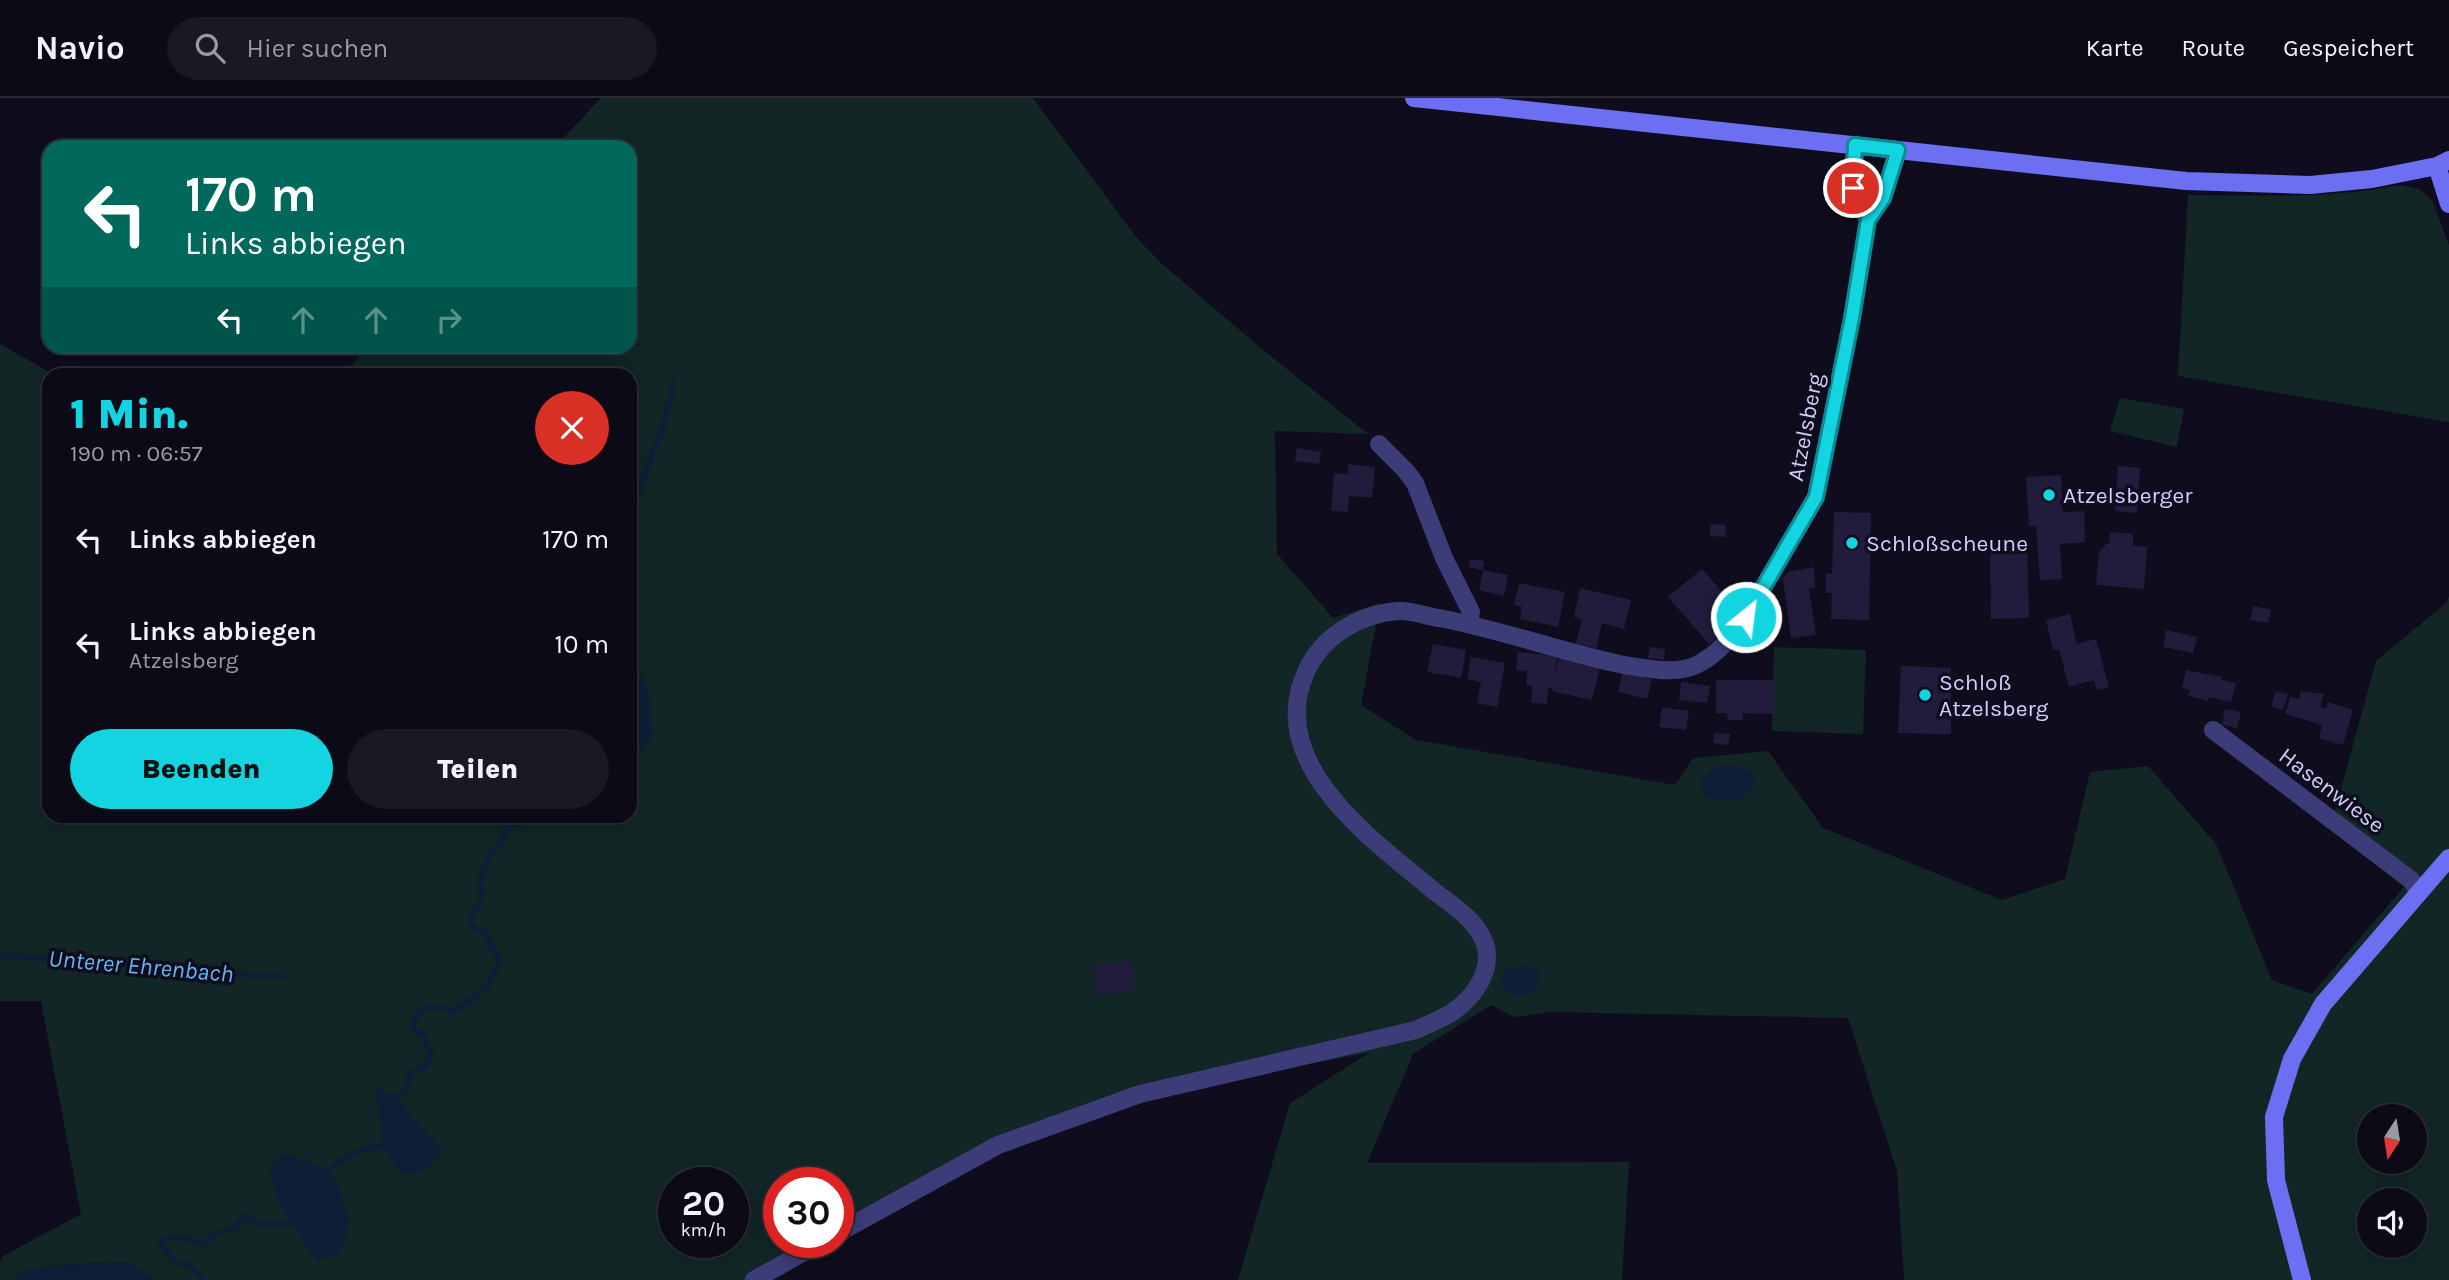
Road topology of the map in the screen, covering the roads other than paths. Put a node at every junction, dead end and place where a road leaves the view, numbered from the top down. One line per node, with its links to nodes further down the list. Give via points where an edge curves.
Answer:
1 (1414, 98): 2 (street)
2 (1855, 145): 3 (street); 6 (street, via 1853,188)
3 (1898, 150): 4 (street, via 2186,181 2310,186 2372,179); 6 (street, Atzelsberg, via 1883,198)
4 (2443, 163): 5 (street)
5 (2449, 204)
6 (1868, 220): 8 (street, Atzelsberg, via 1816,497 1735,632 1701,663 1679,670 1612,662)
7 (1379, 444): 8 (street, via 1415,482 1471,612)
8 (1469, 624): 12 (street, Atzelsberg, via 1400,611 1362,617 1314,656 1297,695 1295,719 1307,764 1340,807 1472,922 1485,944 1486,967 1479,987 1454,1012 1416,1030 1140,1094 998,1145)
9 (2213, 730): 11 (street, Hasenwiese, via 2411,880)
10 (2449, 858): 11 (street)
11 (2419, 892): 15 (street, via 2323,1004 2292,1059 2274,1117 2276,1180)
12 (854, 1224)
13 (793, 1258): 14 (street)
14 (754, 1280)
15 (2302, 1280)

